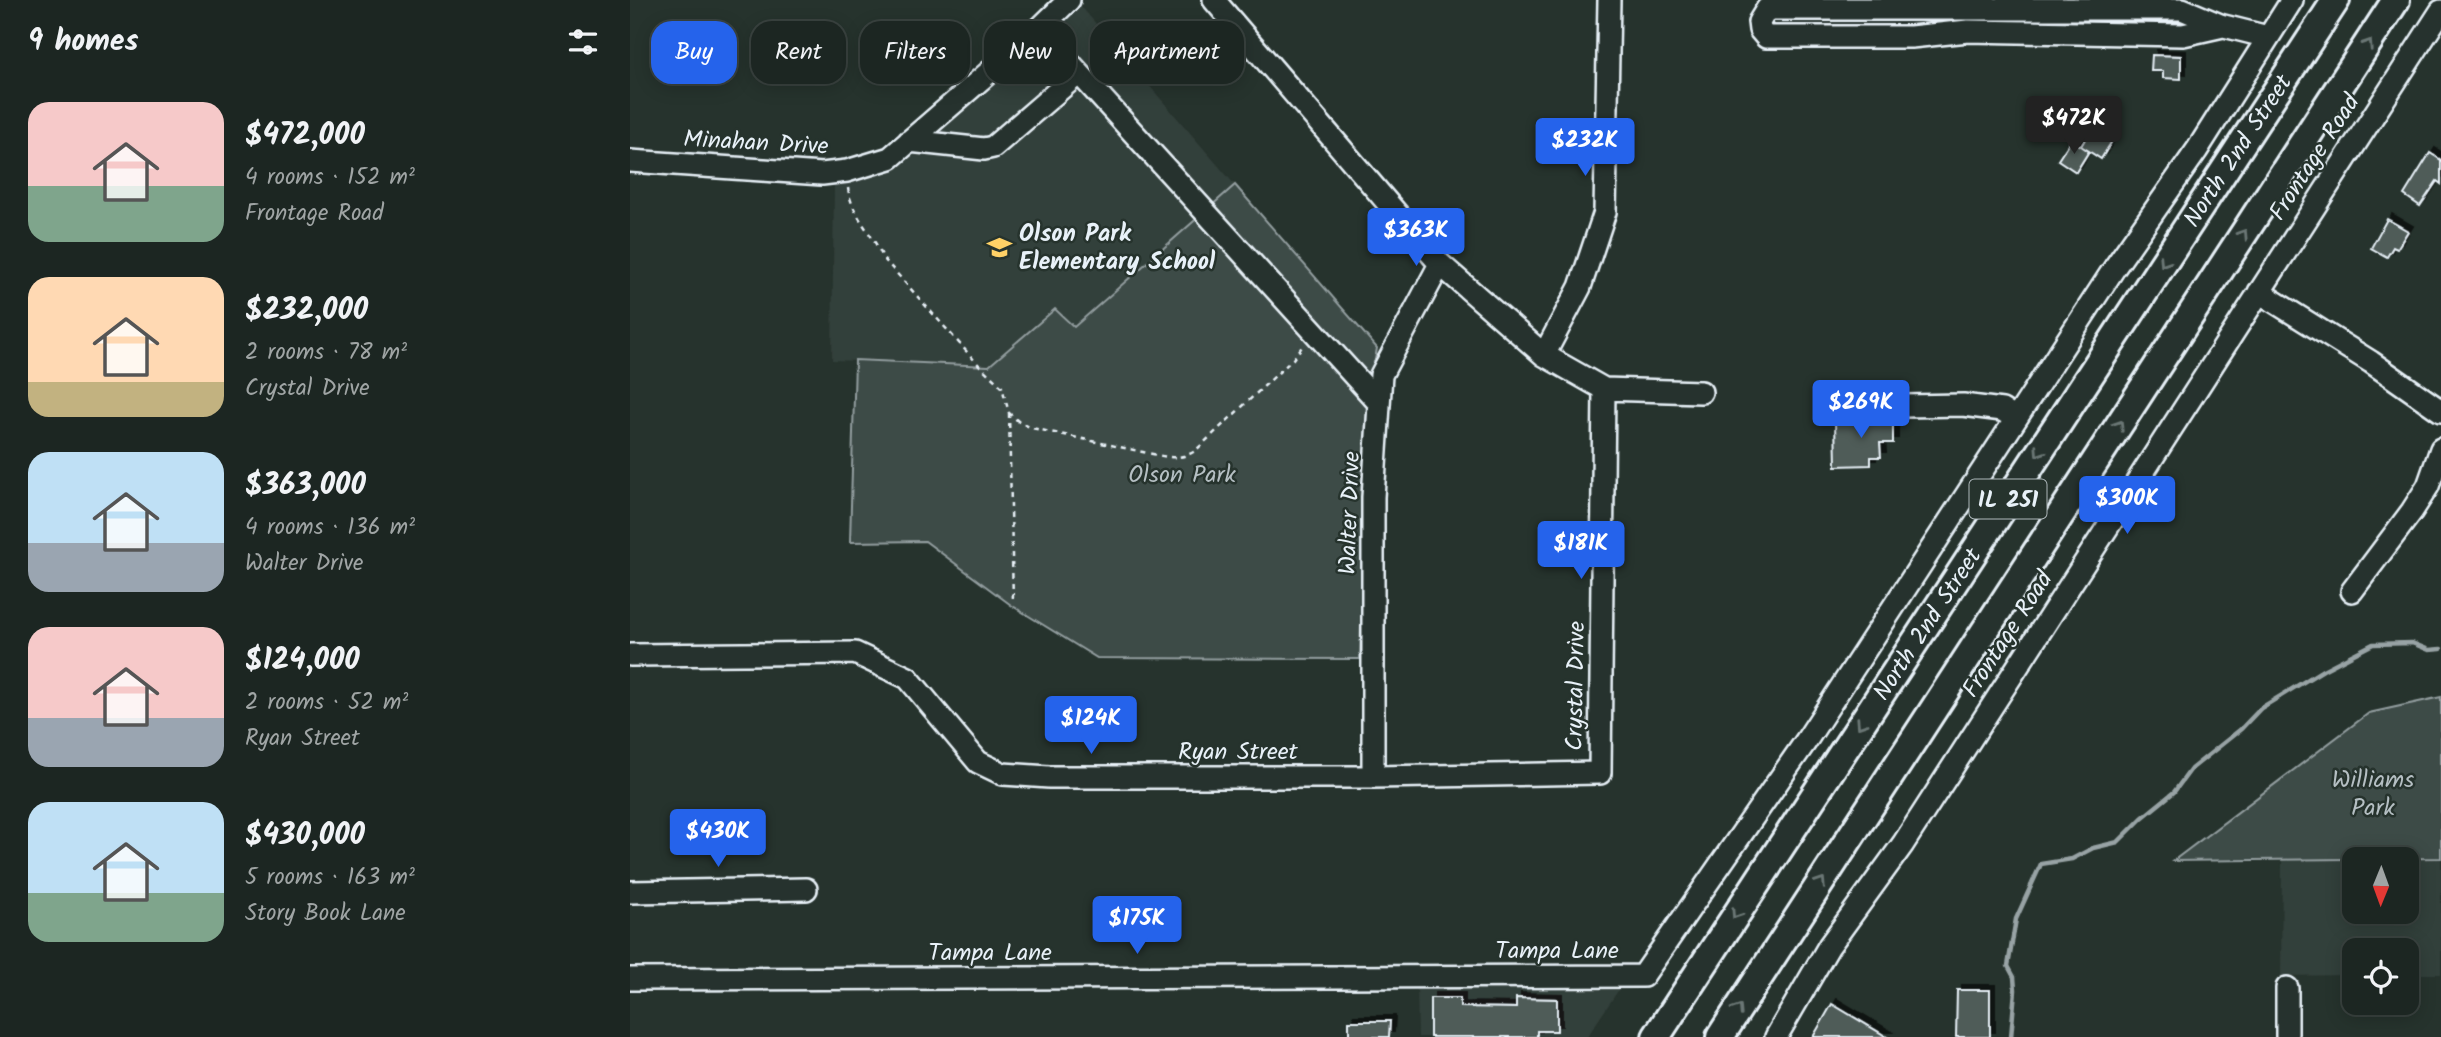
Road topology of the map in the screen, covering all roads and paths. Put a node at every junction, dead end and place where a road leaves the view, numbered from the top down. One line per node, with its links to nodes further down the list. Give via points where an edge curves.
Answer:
1 (1069, 0): 8 (street, Minahan Drive)
2 (1214, 0): 17 (street)
3 (1609, 0): 20 (street, via 1605,212 1580,287)
4 (2291, 0): 10 (street)
5 (2336, 0): 38 (main road, North 2nd Street / IL 251, one-way to 38)
6 (2396, 0): 39 (main road, North 2nd Street / IL 251, one-way to 6)
7 (2441, 11): 18 (street, Frontage Road)
8 (1047, 21)
9 (2223, 26): 9 (street, via 2182,9 1767,9 1759,22 1766,37 1911,37 1968,31 2183,35); 10 (street)
10 (2268, 37): 27 (street)
11 (1076, 70): 12 (street)
12 (1079, 73): 14 (street, via 993,147); 19 (street)
13 (984, 76): 14 (street, Minahan Drive)
14 (909, 141): 16 (street, Minahan Drive, via 890,158)
15 (630, 161): 16 (street, Minahan Drive, via 822,174)
16 (847, 171): 26 (path, via 851,204 883,258 1002,387)
17 (1440, 264): 20 (street); 23 (street, Walter Drive, via 1381,375)
18 (2259, 292): 25 (street); 40 (street, Frontage Road, via 1903,844 1829,946)
19 (1313, 329): 23 (street); 26 (path, via 1293,359 1186,457 1032,428)
20 (1544, 355): 21 (street)
21 (1604, 389): 22 (street); 32 (street, Crystal Drive)
22 (1701, 392)
23 (1379, 403): 33 (street, Walter Drive, via 1373,497)
24 (1843, 407): 27 (street, via 1963,405 1994,408)
25 (2441, 411)
26 (1009, 413): 30 (path)
27 (2016, 419): 36 (street, Tampa Lane, via 1806,741 1643,976)
28 (2441, 449): 29 (street, via 2428,486)
29 (2352, 591)
30 (1013, 601)
31 (630, 655): 33 (street, Ryan Street, via 855,653 908,678 978,762 1003,774 1049,778)
32 (1600, 773): 33 (street, Ryan Street)
33 (1373, 778)
34 (806, 889): 35 (street)
35 (630, 892)
36 (630, 979)
37 (2287, 988): 41 (street)
38 (1656, 1037)
39 (1720, 1037)
40 (1776, 1037)
41 (2287, 1037)

